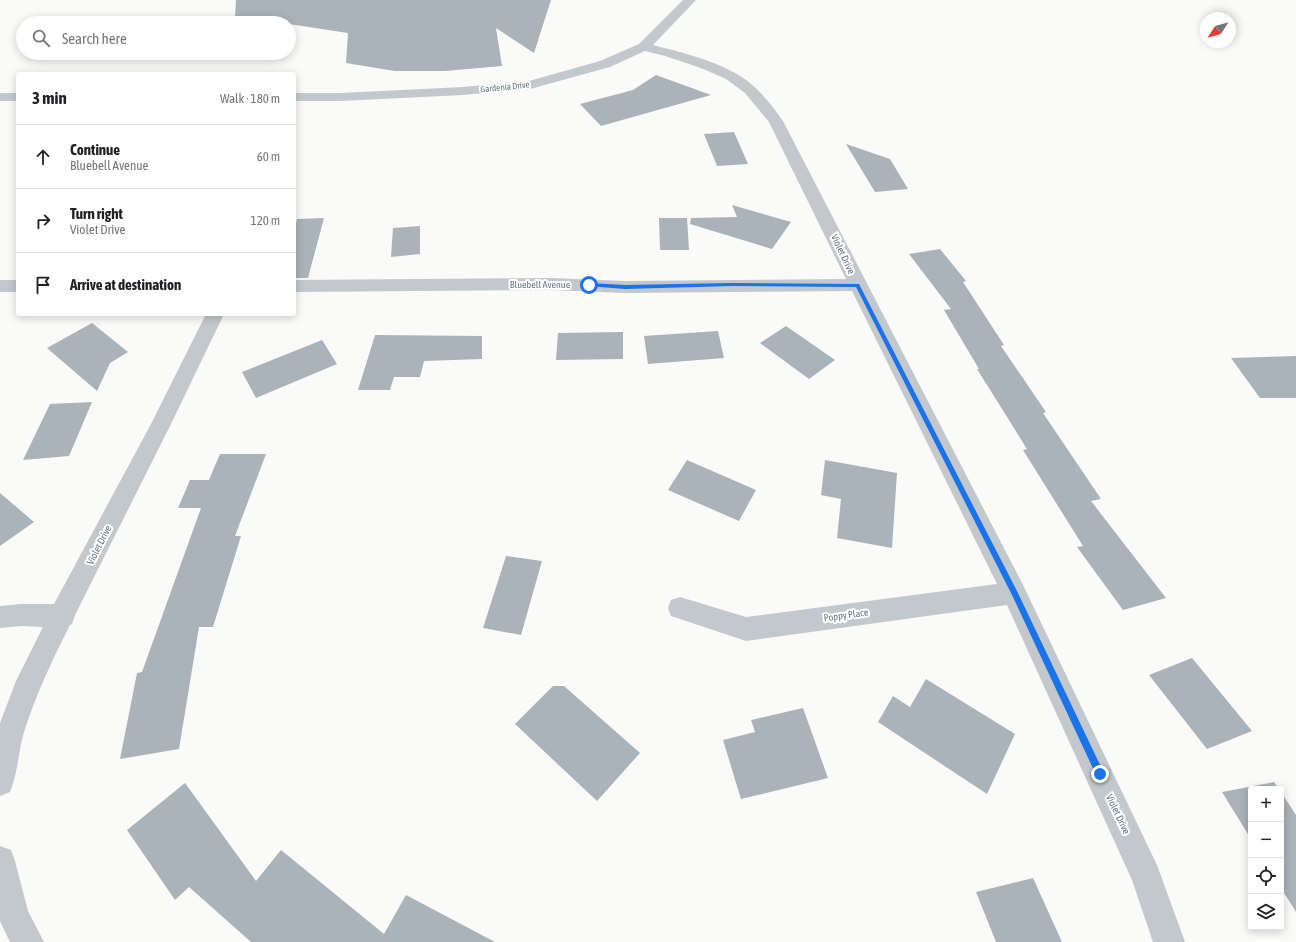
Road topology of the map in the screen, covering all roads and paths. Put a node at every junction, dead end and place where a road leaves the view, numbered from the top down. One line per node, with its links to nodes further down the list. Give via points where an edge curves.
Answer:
1 (690, 0): 2 (street, Gardenia Drive)
2 (644, 47): 5 (street, Gardenia Drive, via 605,64 530,85 456,92); 6 (street, Violet Drive, via 706,65 731,76 750,90 776,121)
3 (0, 97): 4 (street)
4 (16, 97)
5 (296, 97)
6 (857, 285): 9 (street, Bluebell Avenue); 11 (street, Violet Drive)
7 (0, 286): 8 (street)
8 (16, 286)
9 (296, 286)
10 (214, 316): 14 (street, Violet Drive)
11 (1014, 593): 12 (street, Poppy Place, via 746,629); 18 (street, Violet Drive, via 1146,876)
12 (680, 608)
13 (0, 616): 14 (street)
14 (63, 616): 15 (street, Violet Drive, via 25,690 10,734)
15 (0, 782)
16 (0, 861): 17 (street, via 14,917)
17 (28, 942)
18 (1169, 942)

